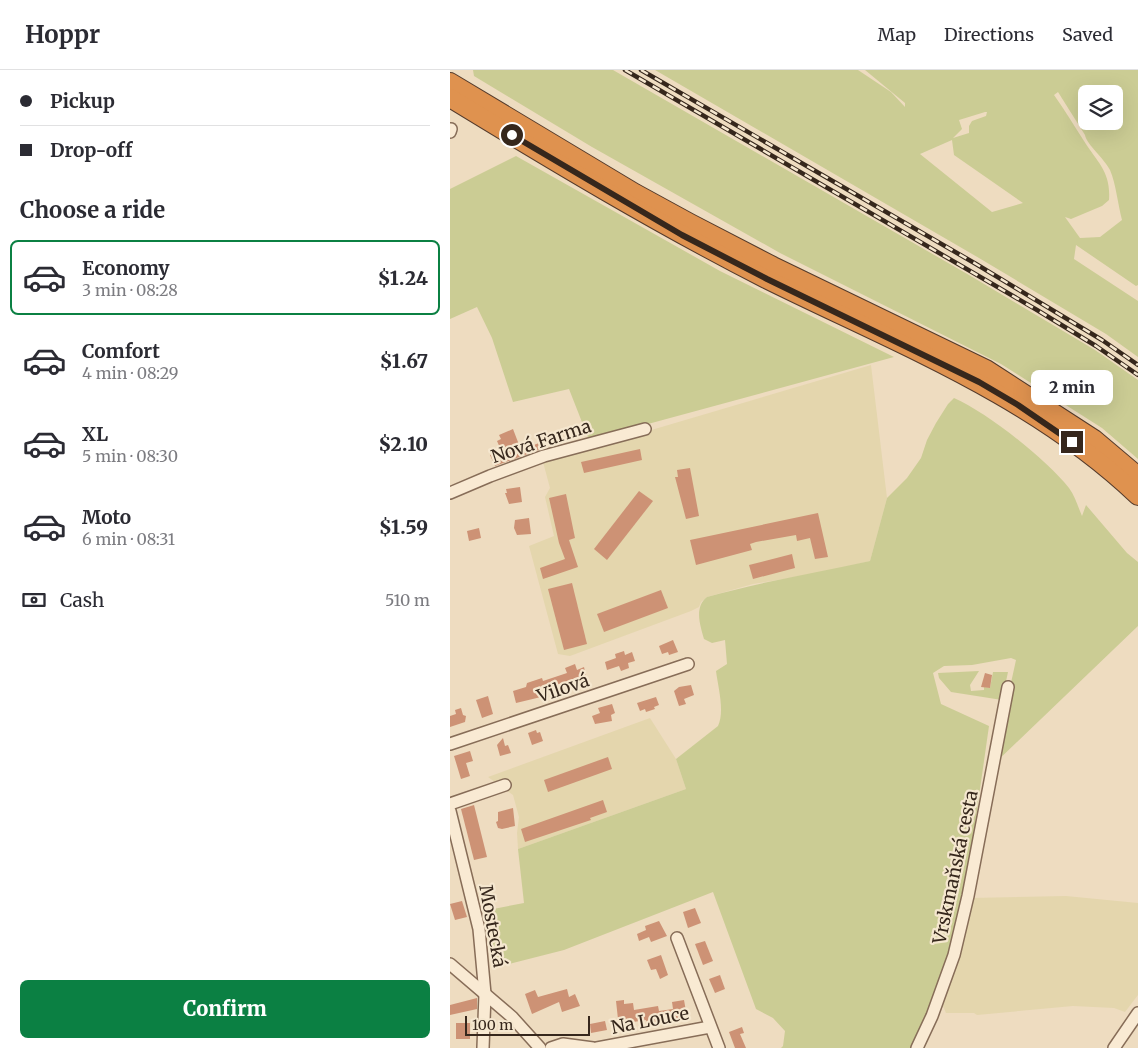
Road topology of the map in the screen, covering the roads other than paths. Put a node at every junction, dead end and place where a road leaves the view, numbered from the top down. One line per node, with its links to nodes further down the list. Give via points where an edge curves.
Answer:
1 (450, 82): 4 (highway, via 690,223 986,369 1094,439)
2 (450, 98): 6 (highway, via 682,235 979,382 1086,452)
3 (645, 429): 5 (street, Nová Farma, via 544,456)
4 (1138, 476)
5 (450, 493)
6 (1138, 496)
7 (688, 664): 9 (street, Vilová)
8 (1008, 687): 23 (street, Vrskmaňská cesta, via 954,955)
9 (450, 744)
10 (505, 785): 11 (street)
11 (450, 804)
12 (450, 811): 15 (street, Mostecká, via 479,929)
13 (677, 938): 17 (street, Na Louce)
14 (450, 964): 15 (street)
15 (486, 994): 18 (street, Mostecká); 19 (street)
16 (1138, 1013): 24 (street)
17 (710, 1027): 21 (street, Na Louce); 22 (street, Na Louce)
18 (482, 1048)
19 (540, 1048)
20 (551, 1048): 21 (street, Na Louce, via 563,1044)
21 (595, 1048)
22 (718, 1048)
23 (917, 1048)
24 (1114, 1048)

